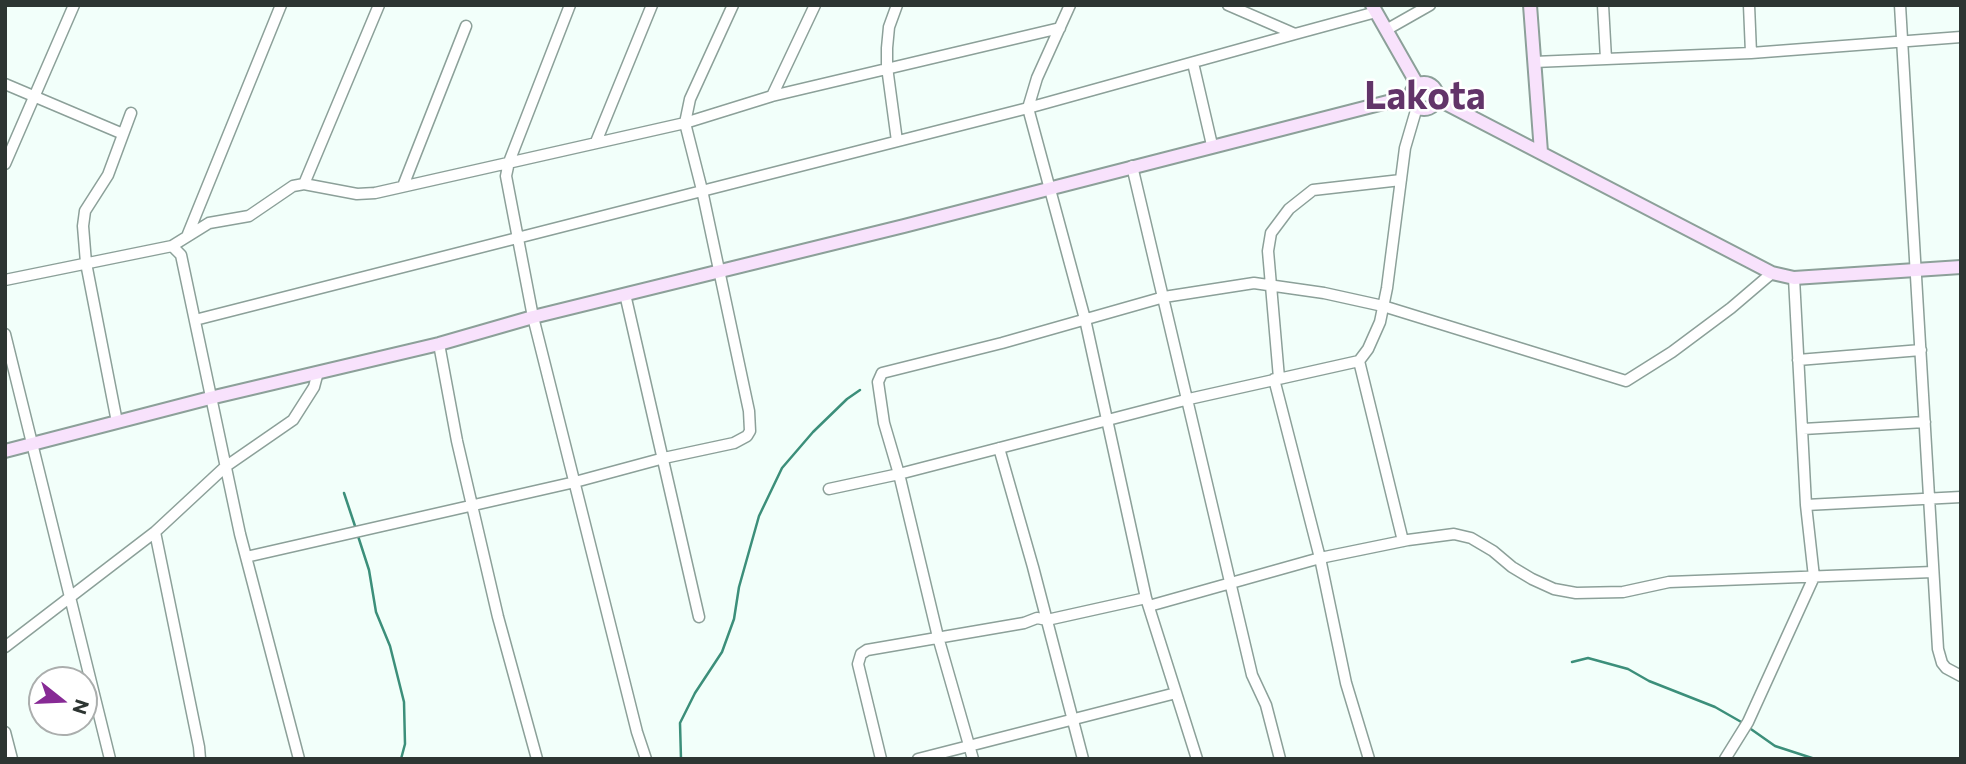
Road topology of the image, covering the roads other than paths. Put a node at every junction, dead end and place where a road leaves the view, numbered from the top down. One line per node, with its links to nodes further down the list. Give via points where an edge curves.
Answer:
1 (74, 5): 31 (street)
2 (281, 5): 49 (street)
3 (379, 5): 45 (street)
4 (570, 5): 41 (street)
5 (652, 5): 38 (street)
6 (733, 5): 35 (street, via 690,99)
7 (815, 5): 29 (street)
8 (897, 5): 27 (street, via 889,27)
9 (1070, 5): 18 (street)
10 (1228, 5): 20 (street)
11 (1530, 5): 25 (main road)
12 (1603, 5): 24 (street)
13 (1749, 5): 23 (street)
14 (1900, 5): 22 (street)
15 (1423, 7): 19 (street)
16 (1374, 9): 19 (main road); 20 (street)
17 (466, 26): 46 (street)
18 (1060, 28): 27 (street); 33 (street)
19 (1386, 30): 30 (main road)
20 (1294, 34): 26 (street)
21 (1961, 37): 22 (street)
22 (1902, 42): 23 (street); 54 (street)
23 (1751, 53): 24 (street)
24 (1606, 59): 25 (street)
25 (1534, 62): 40 (main road)
26 (1193, 63): 33 (street); 39 (street)
27 (887, 67): 29 (street); 37 (street)
28 (5, 84): 31 (street)
29 (772, 96): 35 (street)
30 (1415, 96): 32 (main road, via 1427,109); 32 (main road, via 1425,82 1437,91); 39 (main road); 44 (street)
31 (34, 97): 36 (street); 42 (street)
32 (1437, 99): 40 (main road)
33 (1028, 108): 37 (street); 47 (street)
34 (131, 113): 36 (street)
35 (685, 123): 38 (street); 48 (street)
36 (123, 134): 52 (street, via 108,175 85,211)
37 (897, 141): 48 (street)
38 (596, 142): 41 (street)
39 (1212, 145): 43 (main road)
40 (1541, 152): 56 (main road)
41 (509, 162): 46 (street); 50 (street, via 506,176)
42 (5, 164)
43 (1132, 166): 47 (main road); 61 (street)
44 (1401, 180): 59 (street, via 1313,190 1301,198 1271,233); 62 (street)
45 (304, 184): 46 (street, via 357,194); 49 (street, via 293,186 250,216 209,223)
46 (402, 186)
47 (1048, 189): 55 (main road); 64 (street)
48 (702, 190): 50 (street); 55 (street)
49 (188, 235): 51 (street)
50 (517, 237): 63 (street); 65 (street)
51 (173, 246): 52 (street); 65 (street, via 181,255)
52 (86, 263): 58 (street); 76 (street)
53 (1961, 267): 54 (main road)
54 (1916, 269): 57 (main road); 68 (street)
55 (720, 272): 60 (main road); 82 (street, via 750,430 744,440)
56 (1772, 273): 57 (main road); 62 (street, via 1682,345 1626,381)
57 (1794, 278): 69 (street)
58 (5, 280)
59 (1271, 284): 61 (street); 62 (street); 72 (street)
60 (625, 294): 63 (main road); 82 (street)
61 (1164, 298): 64 (street); 74 (street)
62 (1383, 306): 70 (street, via 1373,338)
63 (533, 317): 67 (main road); 85 (street)
64 (1085, 319): 75 (street); 84 (street, via 881,373 879,398)
65 (195, 320): 73 (street)
66 (5, 334): 79 (street)
67 (439, 344): 71 (main road); 89 (street)
68 (1921, 350): 69 (street); 77 (street)
69 (1798, 360): 78 (street)
70 (1359, 361): 72 (street); 92 (street)
71 (318, 372): 73 (main road); 83 (street, via 293,420)
72 (1277, 379): 74 (street); 94 (street)
73 (210, 398): 76 (main road); 83 (street)
74 (1189, 399): 75 (street); 97 (street)
75 (1108, 419): 80 (street); 99 (street)
76 (117, 422): 79 (main road)
77 (1924, 422): 78 (street); 88 (street)
78 (1802, 429): 90 (street)
79 (32, 444): 81 (main road); 98 (street)
80 (999, 448): 84 (street); 101 (street)
81 (5, 451)
82 (664, 457): 85 (street); 100 (street)
83 (225, 467): 91 (street); 93 (street)
84 (899, 474): 86 (street); 102 (street)
85 (575, 482): 89 (street); 114 (street)
86 (829, 489)
87 (1961, 497): 88 (street)
88 (1930, 499): 90 (street); 95 (street)
89 (472, 504): 93 (street); 113 (street)
90 (1805, 505): 96 (street)
91 (155, 532): 98 (street); 111 (street)
92 (1404, 541): 94 (street); 96 (street, via 1454,534 1471,538 1532,579 1577,593 1623,592 1669,582)
93 (246, 557): 112 (street)
94 (1320, 558): 97 (street); 121 (street, via 1346,683)
95 (1933, 572): 96 (street); 104 (street, via 1940,657 1945,668)
96 (1814, 577): 122 (street, via 1748,722)
97 (1229, 582): 99 (street); 120 (street, via 1252,675 1266,705)
98 (69, 598): 103 (street); 110 (street)
99 (1148, 602): 101 (street); 105 (street)
100 (699, 617)
101 (1047, 620): 102 (street, via 1037,618); 106 (street)
102 (938, 637): 108 (street); 115 (street, via 867,650 859,657)
103 (5, 647)
104 (1961, 676)
105 (1176, 693): 106 (street); 119 (street)
106 (1073, 718): 108 (street); 118 (street)
107 (5, 732): 109 (street)
108 (970, 745): 116 (street); 117 (street)
109 (12, 759)
110 (110, 759)
111 (200, 759)
112 (299, 759)
113 (537, 759)
114 (646, 759)
115 (881, 759)
116 (918, 759)
117 (973, 759)
118 (1083, 759)
119 (1197, 759)
120 (1280, 759)
121 (1369, 759)
122 (1726, 759)

